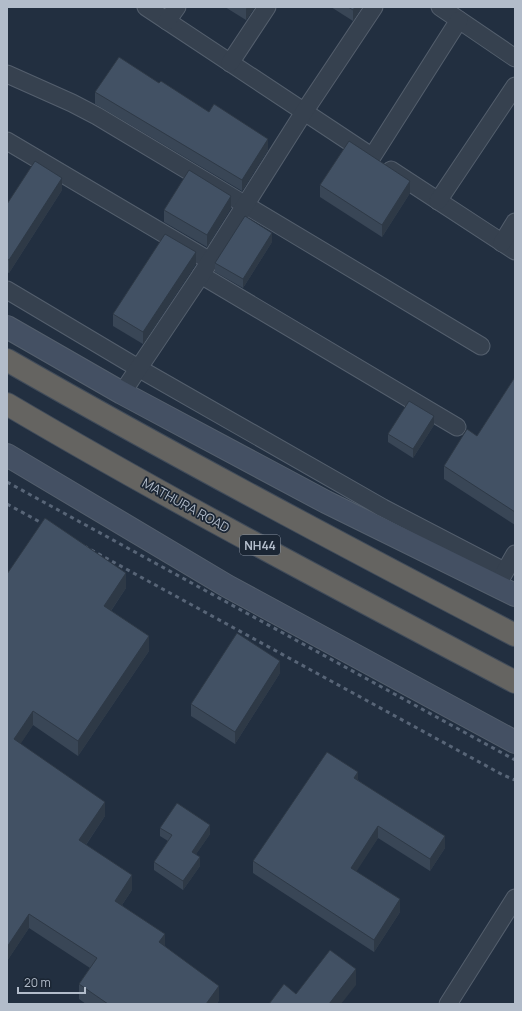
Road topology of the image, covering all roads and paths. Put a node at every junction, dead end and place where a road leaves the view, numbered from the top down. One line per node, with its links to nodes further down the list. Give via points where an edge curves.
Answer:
1 (146, 7): 5 (street)
2 (267, 7): 8 (street)
3 (374, 7): 11 (street)
4 (440, 7): 6 (street)
5 (172, 14): 8 (street)
6 (459, 20): 7 (street); 13 (street)
7 (515, 58)
8 (230, 63): 11 (street)
9 (7, 74): 15 (street, via 97,116)
10 (515, 86): 14 (street)
11 (304, 112): 13 (street); 15 (street)
12 (7, 141): 18 (street)
13 (372, 157): 14 (street)
14 (438, 201): 17 (street)
15 (245, 204): 18 (street); 21 (street)
16 (515, 222): 17 (street)
17 (508, 247)
18 (205, 268): 23 (street); 26 (street)
19 (7, 290): 23 (street)
20 (7, 327): 24 (main road)
21 (480, 346)
22 (7, 360): 30 (highway, via 106,418)
23 (138, 368): 24 (street); 29 (street, via 383,508)
24 (122, 393): 29 (main road, via 326,502)
25 (7, 404): 31 (highway, MATHURA ROAD / NH44, via 354,597)
26 (457, 427)
27 (7, 455): 32 (main road, via 227,586)
28 (515, 554): 29 (street)
29 (505, 584)
30 (515, 635)
31 (515, 682)
32 (515, 742)
33 (515, 898): 34 (street)
34 (448, 1004)

